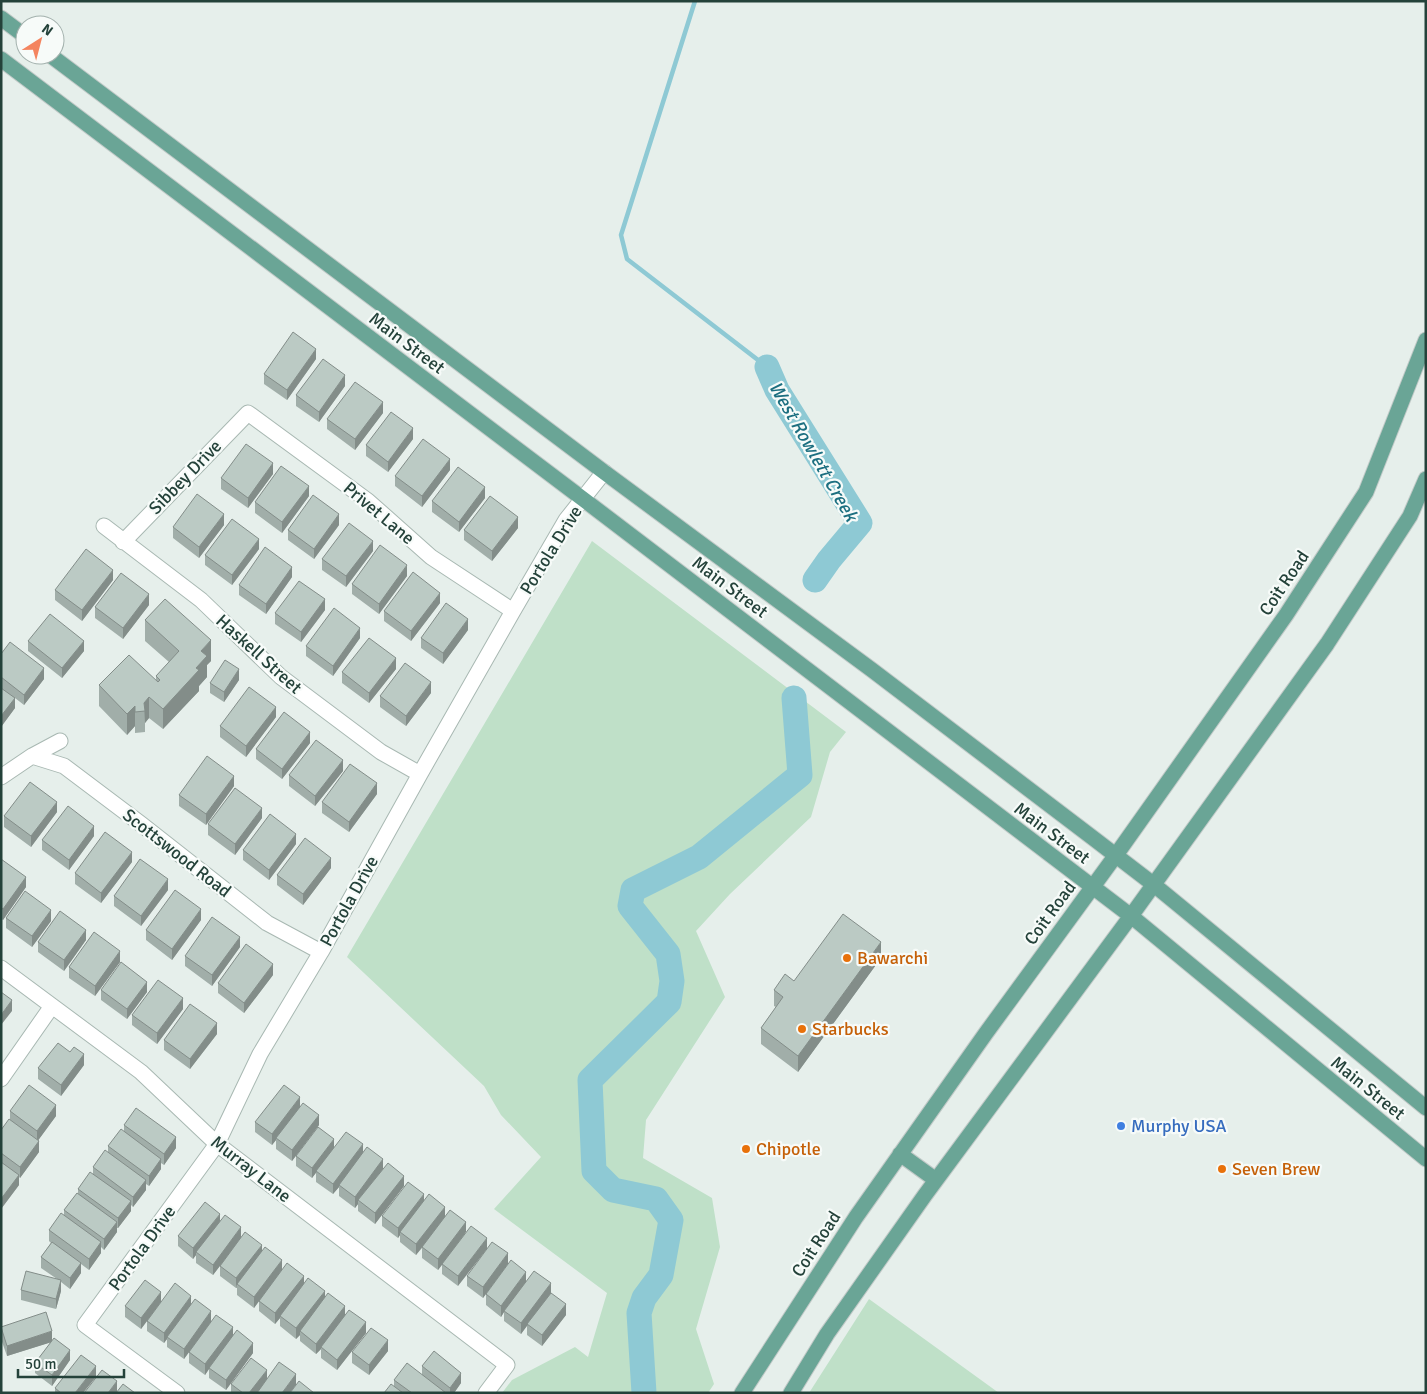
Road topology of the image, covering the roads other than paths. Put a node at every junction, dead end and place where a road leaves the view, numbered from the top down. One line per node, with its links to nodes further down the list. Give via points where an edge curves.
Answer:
1 (1, 18): 2 (main road)
2 (15, 28)
3 (1, 59): 9 (main road, Main Street)
4 (63, 65): 7 (main road, Main Street)
5 (1426, 340): 17 (main road, Coit Road, via 1366,492 1286,615)
6 (248, 413): 11 (street, Sibbey Drive); 12 (street, Privet Lane, via 368,501 431,557)
7 (604, 472): 9 (street, Portola Drive); 17 (main road, Main Street)
8 (1426, 479): 18 (main road, via 1410,516 1327,644)
9 (583, 499): 12 (street, Portola Drive, via 566,520); 19 (main road, Main Street)
10 (104, 526): 11 (street, Haskell Street)
11 (123, 542): 15 (street, Haskell Street, via 200,600 281,677 381,752)
12 (513, 611): 15 (street, Portola Drive)
13 (60, 741): 14 (street)
14 (32, 756): 16 (street); 21 (street, Scottswood Road, via 64,766 267,923)
15 (420, 774): 21 (street, Portola Drive)
16 (1, 777)
17 (1116, 855): 18 (main road, Main Street); 19 (main road, Coit Road)
18 (1153, 884): 20 (main road); 25 (main road, Main Street)
19 (1092, 886): 20 (main road, Main Street); 27 (main road, Coit Road)
20 (1131, 916): 28 (main road, Main Street); 29 (main road)
21 (321, 952): 26 (street, Portola Drive, via 260,1054)
22 (1, 968): 23 (street, Murray Lane)
23 (52, 1006): 24 (street); 26 (street, Murray Lane, via 141,1072)
24 (1, 1079)
25 (1426, 1108)
26 (217, 1144): 30 (street, Portola Drive, via 85,1325); 31 (street, Murray Lane, via 507,1365)
27 (900, 1154): 29 (main road); 32 (main road, Coit Road)
28 (1426, 1159)
29 (936, 1180): 33 (main road, via 827,1334)
30 (177, 1393)
31 (486, 1393)
32 (742, 1393)
33 (790, 1393)

